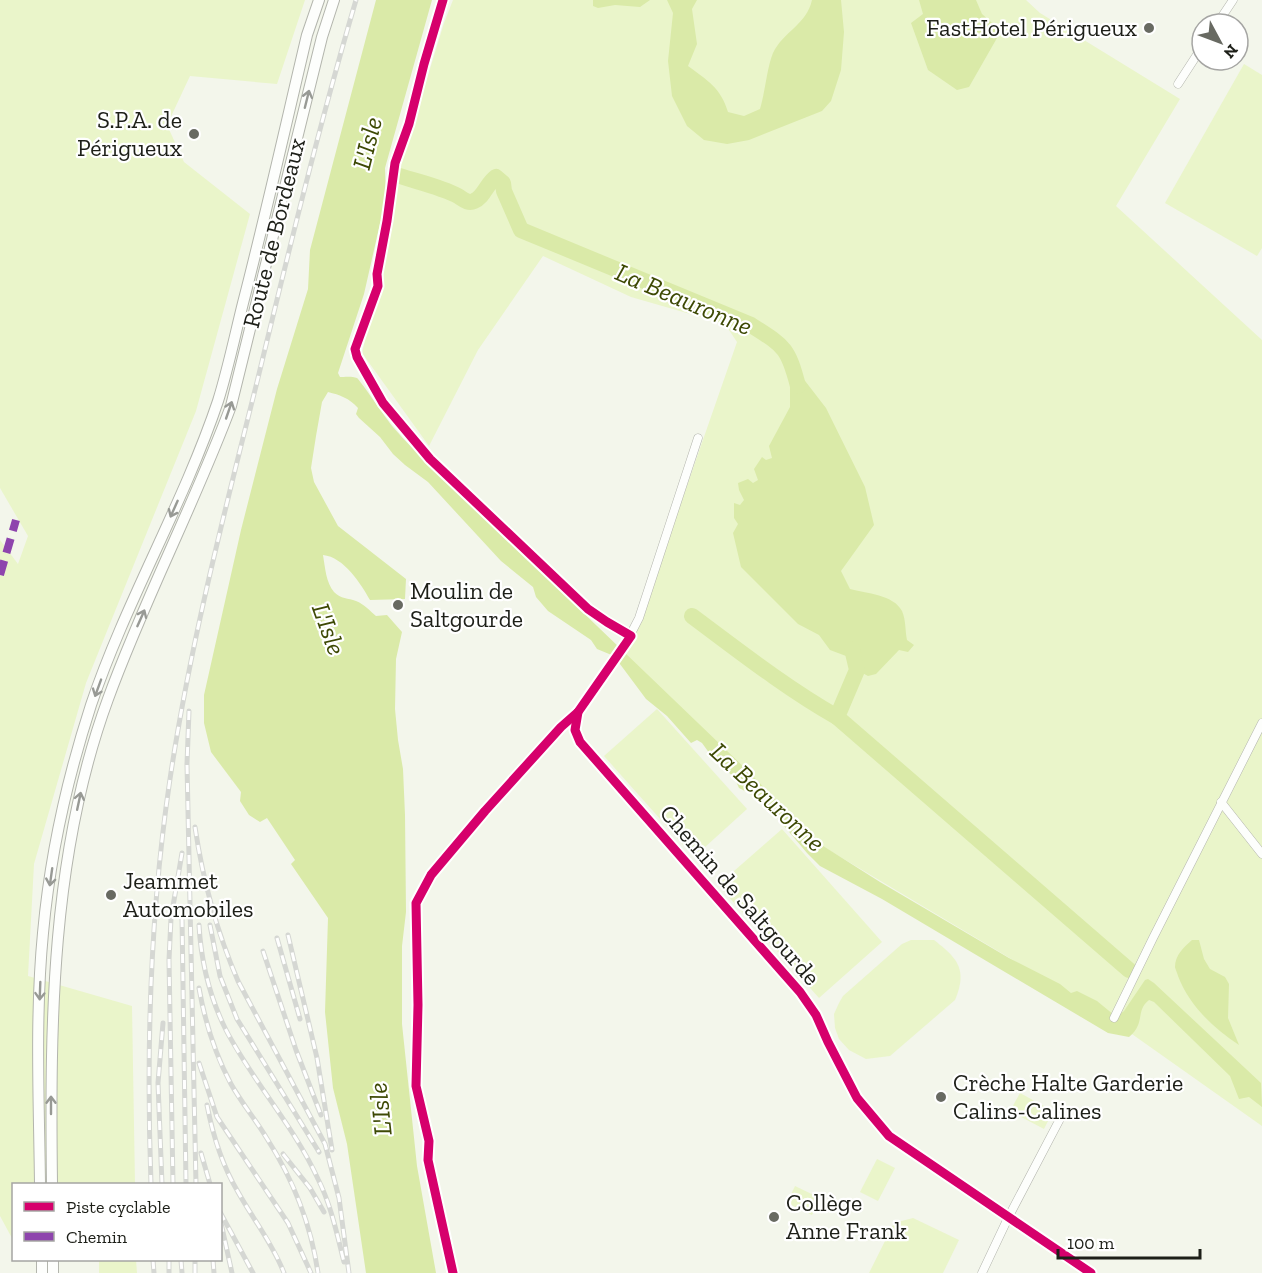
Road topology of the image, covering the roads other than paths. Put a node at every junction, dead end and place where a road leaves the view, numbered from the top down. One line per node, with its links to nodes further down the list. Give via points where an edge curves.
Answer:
1 (319, 0): 11 (main road, Route de Bordeaux, one-way to 11, via 307,35 219,398 198,456 117,636 92,704 56,837 43,933 38,1052)
2 (334, 0): 12 (main road, Route de Bordeaux, one-way to 2, via 54,966 78,805 107,701 231,406)
3 (1190, 66): 4 (street)
4 (1178, 84)
5 (698, 438): 13 (street, Chemin de Saltgourde, via 639,618 623,649 578,712 575,730 580,742 800,992 816,1015 857,1098 889,1136)
6 (1262, 723): 7 (street)
7 (1221, 802): 8 (street); 9 (street)
8 (1262, 854)
9 (1114, 1018)
10 (1061, 1117): 13 (street)
11 (40, 1183)
12 (52, 1183)
13 (1008, 1218): 14 (street); 15 (street, Chemin de Saltgourde)
14 (982, 1273)
15 (1091, 1273)

